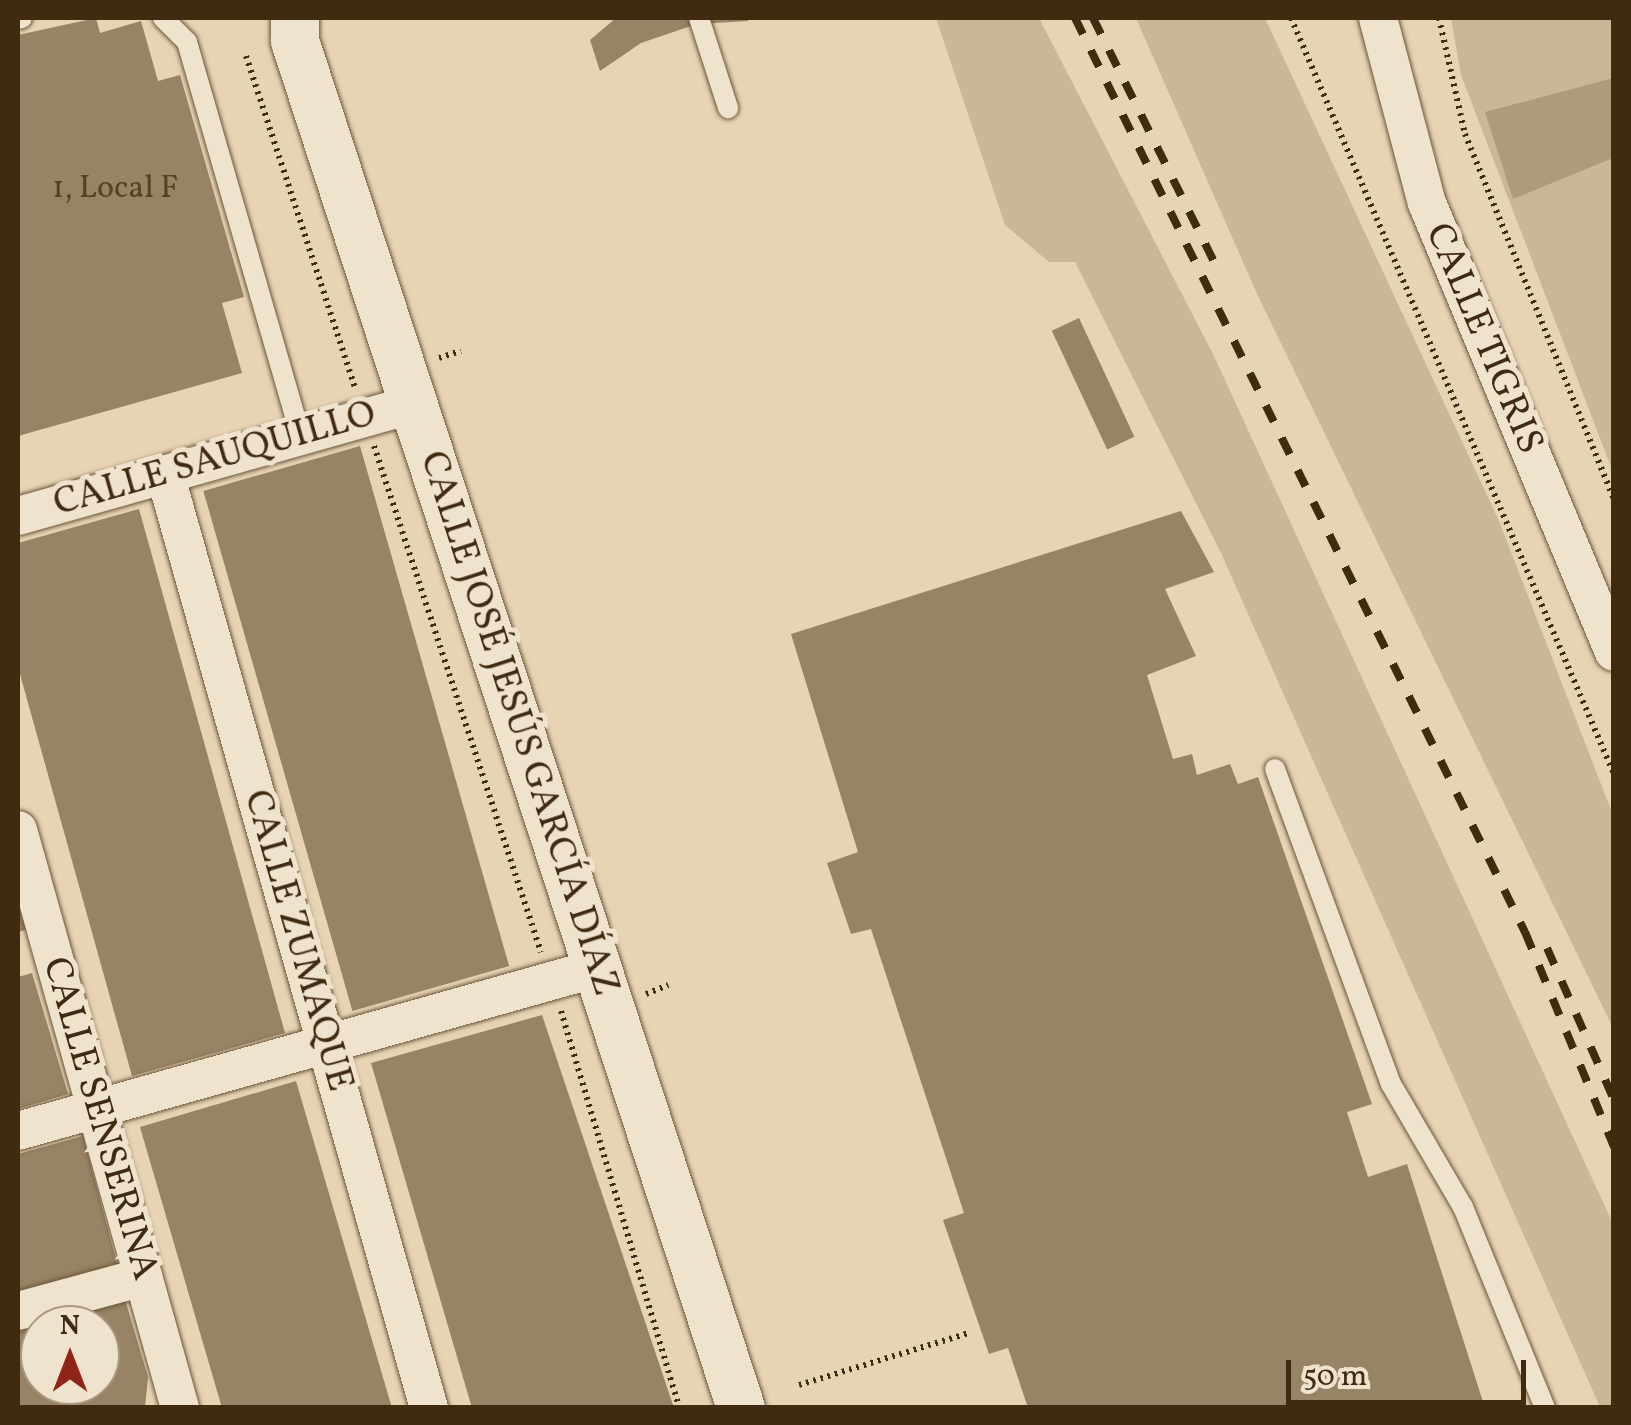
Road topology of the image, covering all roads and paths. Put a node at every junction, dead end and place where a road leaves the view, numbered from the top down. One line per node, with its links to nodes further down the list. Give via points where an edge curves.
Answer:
1 (163, 18): 11 (lane, via 187,42)
2 (699, 18): 8 (lane)
3 (1292, 18): 17 (path)
4 (1378, 18): 15 (street, CALLE TIGRIS, via 1426,203)
5 (1439, 18): 13 (path, via 1465,134)
6 (288, 25): 9 (street, CALLE JOSÉ JESÚS GARCÍA DÍAZ)
7 (246, 56): 10 (path)
8 (728, 108)
9 (413, 404): 10 (street, CALLE SAUQUILLO); 20 (street, CALLE JOSÉ JESÚS GARCÍA DÍAZ)
10 (366, 418): 11 (street, CALLE SAUQUILLO); 21 (path)
11 (301, 436): 12 (street, CALLE SAUQUILLO)
12 (165, 474): 14 (street, CALLE SAUQUILLO); 22 (street, CALLE ZUMAQUE)
13 (1614, 500)
14 (18, 516)
15 (1614, 652)
16 (1275, 769): 33 (lane, via 1391,1084 1463,1206)
17 (1614, 774)
18 (18, 830): 19 (street, CALLE SENSERINA)
19 (34, 950): 23 (street, CALLE SENSERINA)
20 (598, 968): 21 (street); 32 (street, CALLE JOSÉ JESÚS GARCÍA DÍAZ)
21 (551, 981): 22 (street); 31 (path)
22 (326, 1044): 23 (street); 30 (street, CALLE ZUMAQUE)
23 (96, 1109): 24 (street); 25 (street, CALLE SENSERINA)
24 (18, 1130)
25 (143, 1277): 26 (street); 29 (street, CALLE SENSERINA)
26 (18, 1311)
27 (968, 1333): 28 (path)
28 (799, 1385)
29 (180, 1408)
30 (429, 1408)
31 (679, 1408)
32 (741, 1408)
33 (1544, 1408)

